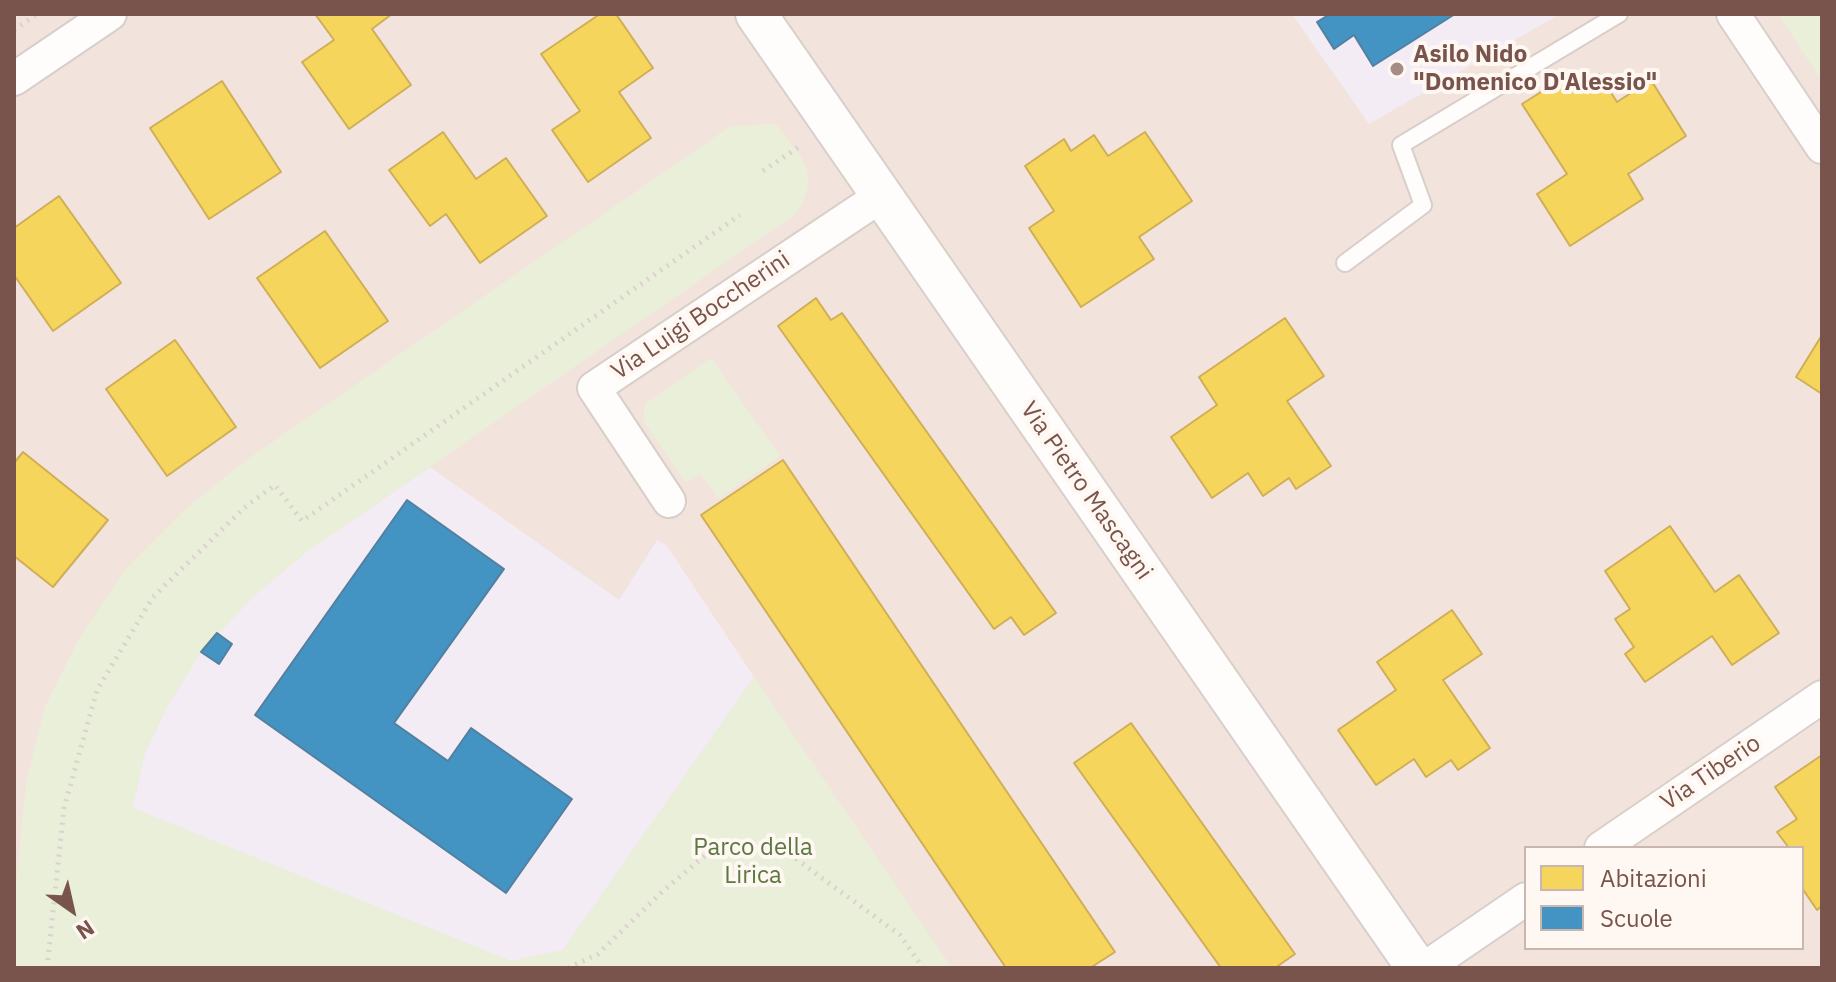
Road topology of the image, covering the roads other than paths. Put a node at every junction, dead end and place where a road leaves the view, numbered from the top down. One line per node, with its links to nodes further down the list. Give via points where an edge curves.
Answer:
1 (110, 14): 5 (street)
2 (756, 14): 7 (street, Via Pietro Mascagni)
3 (1619, 14): 8 (lane, via 1401,145 1423,205)
4 (1733, 14): 6 (street)
5 (14, 79)
6 (1822, 147)
7 (881, 196): 9 (street, Via Luigi Boccherini, via 594,388); 13 (street, Via Pietro Mascagni)
8 (1345, 263)
9 (669, 501)
10 (1822, 697): 11 (street, Via Tiberio)
11 (1604, 846)
12 (1524, 900): 14 (street)
13 (1417, 968)
14 (1425, 968)

